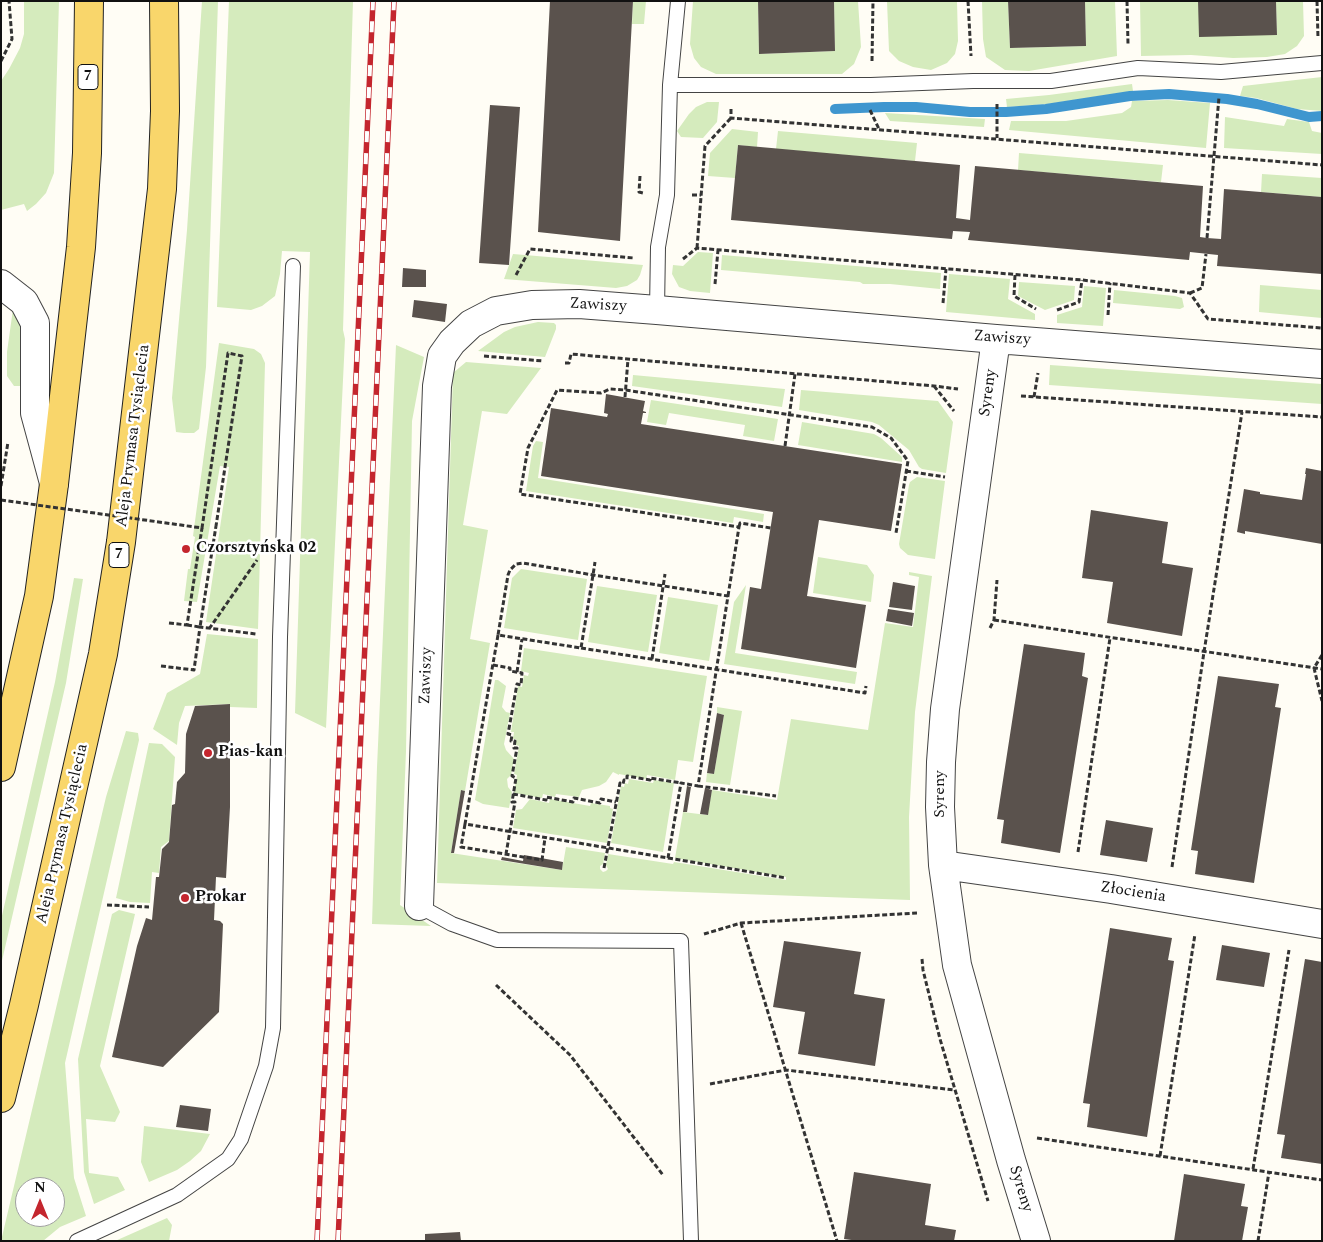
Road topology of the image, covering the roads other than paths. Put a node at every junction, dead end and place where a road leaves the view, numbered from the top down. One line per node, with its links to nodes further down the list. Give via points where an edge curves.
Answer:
1 (89, 1): 11 (main road, 7, via 87,153 81,247)
2 (164, 1): 16 (main road, Aleja Prymasa Tysiąclecia / 7, via 162,189 121,542 103,654)
3 (678, 1): 5 (lane)
4 (1320, 63): 5 (lane, via 1221,72 1138,68 1051,81)
5 (670, 85): 8 (lane, via 667,195 658,260)
6 (293, 266): 17 (lane, via 280,627 273,1028 266,1066 241,1139 228,1159 177,1195)
7 (1, 284): 11 (street, via 24,302 35,323 35,413)
8 (657, 310): 9 (street, Zawiszy); 14 (street, Zawiszy, via 532,305 496,311 471,324 442,356 436,386)
9 (996, 339): 10 (street, Zawiszy); 13 (street, Syreny, via 945,709 940,807)
10 (1322, 364)
11 (54, 484): 12 (main road, 7, via 39,596)
12 (1, 767)
13 (943, 865): 15 (street, Złocienia); 19 (street, Syreny, via 957,965)
14 (419, 906): 18 (lane, via 452,924 497,940 681,941)
15 (1322, 924)
16 (1, 1098)
17 (77, 1241)
18 (691, 1241)
19 (1036, 1241)

